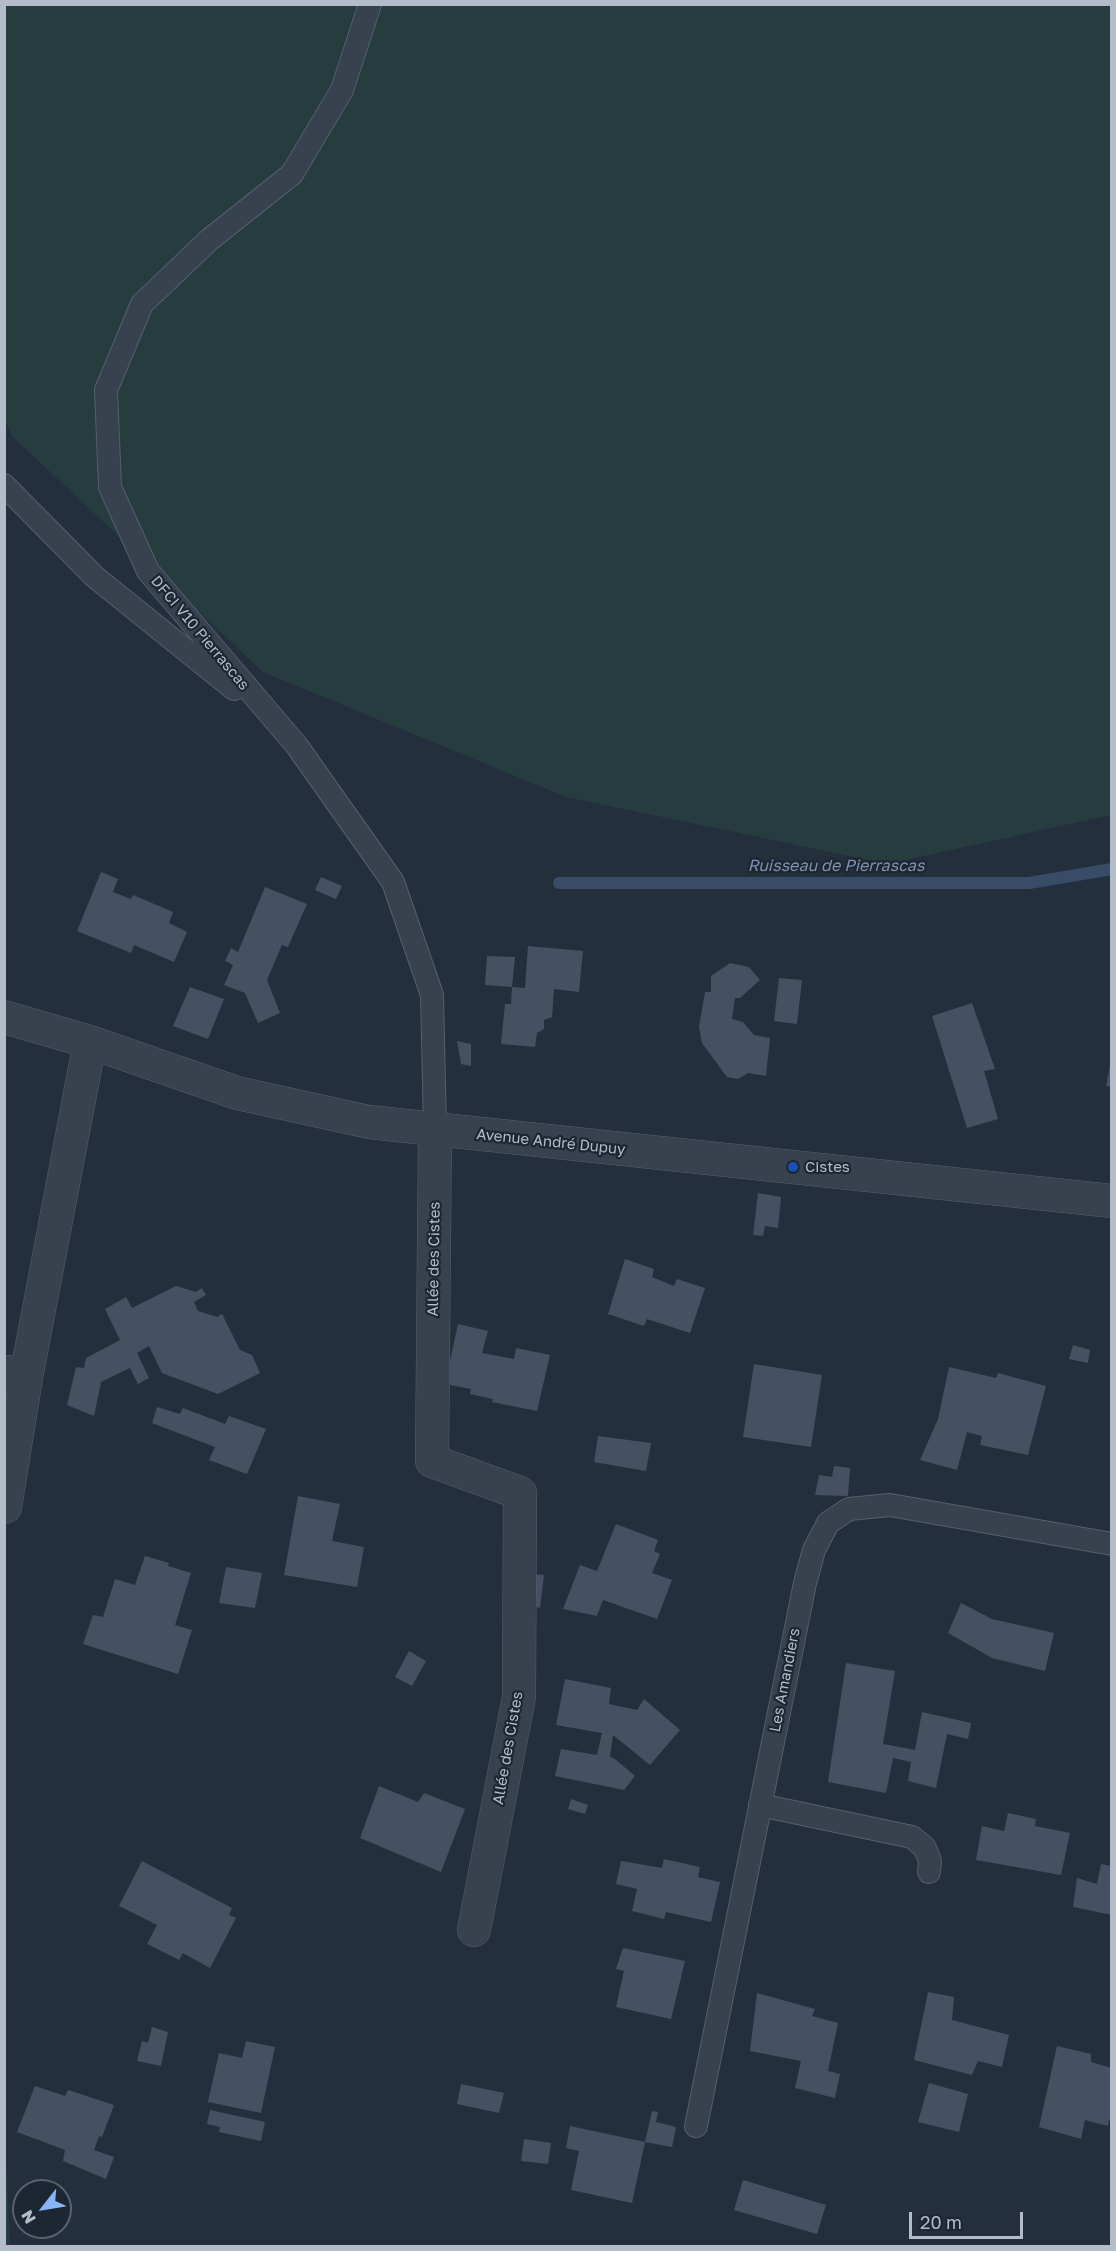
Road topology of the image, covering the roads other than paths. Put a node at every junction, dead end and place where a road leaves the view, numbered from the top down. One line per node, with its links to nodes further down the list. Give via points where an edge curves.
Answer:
1 (370, 4): 3 (lane, DFCI V10 Pierrascas, via 342,90 292,174 209,240 142,304 106,390 110,487 148,571)
2 (4, 485): 3 (lane, via 95,577)
3 (276, 723): 6 (lane, DFCI V10 Pierrascas, via 297,746 393,882 432,995)
4 (4, 1017): 5 (street, Avenue André Dupuy)
5 (90, 1042): 6 (street, Avenue André Dupuy, via 237,1093 369,1122); 8 (street)
6 (435, 1130): 7 (street, Avenue André Dupuy); 13 (street, Allée des Cistes, via 432,1461 520,1493 519,1697)
7 (1112, 1201)
8 (16, 1372): 9 (street)
9 (5, 1507)
10 (1112, 1544): 11 (lane, Les Amandiers, via 890,1505 849,1509 828,1523 814,1550 805,1583)
11 (760, 1806): 12 (lane, via 912,1837 925,1848); 14 (lane, Les Amandiers)
12 (929, 1872)
13 (474, 1930)
14 (696, 2126)

